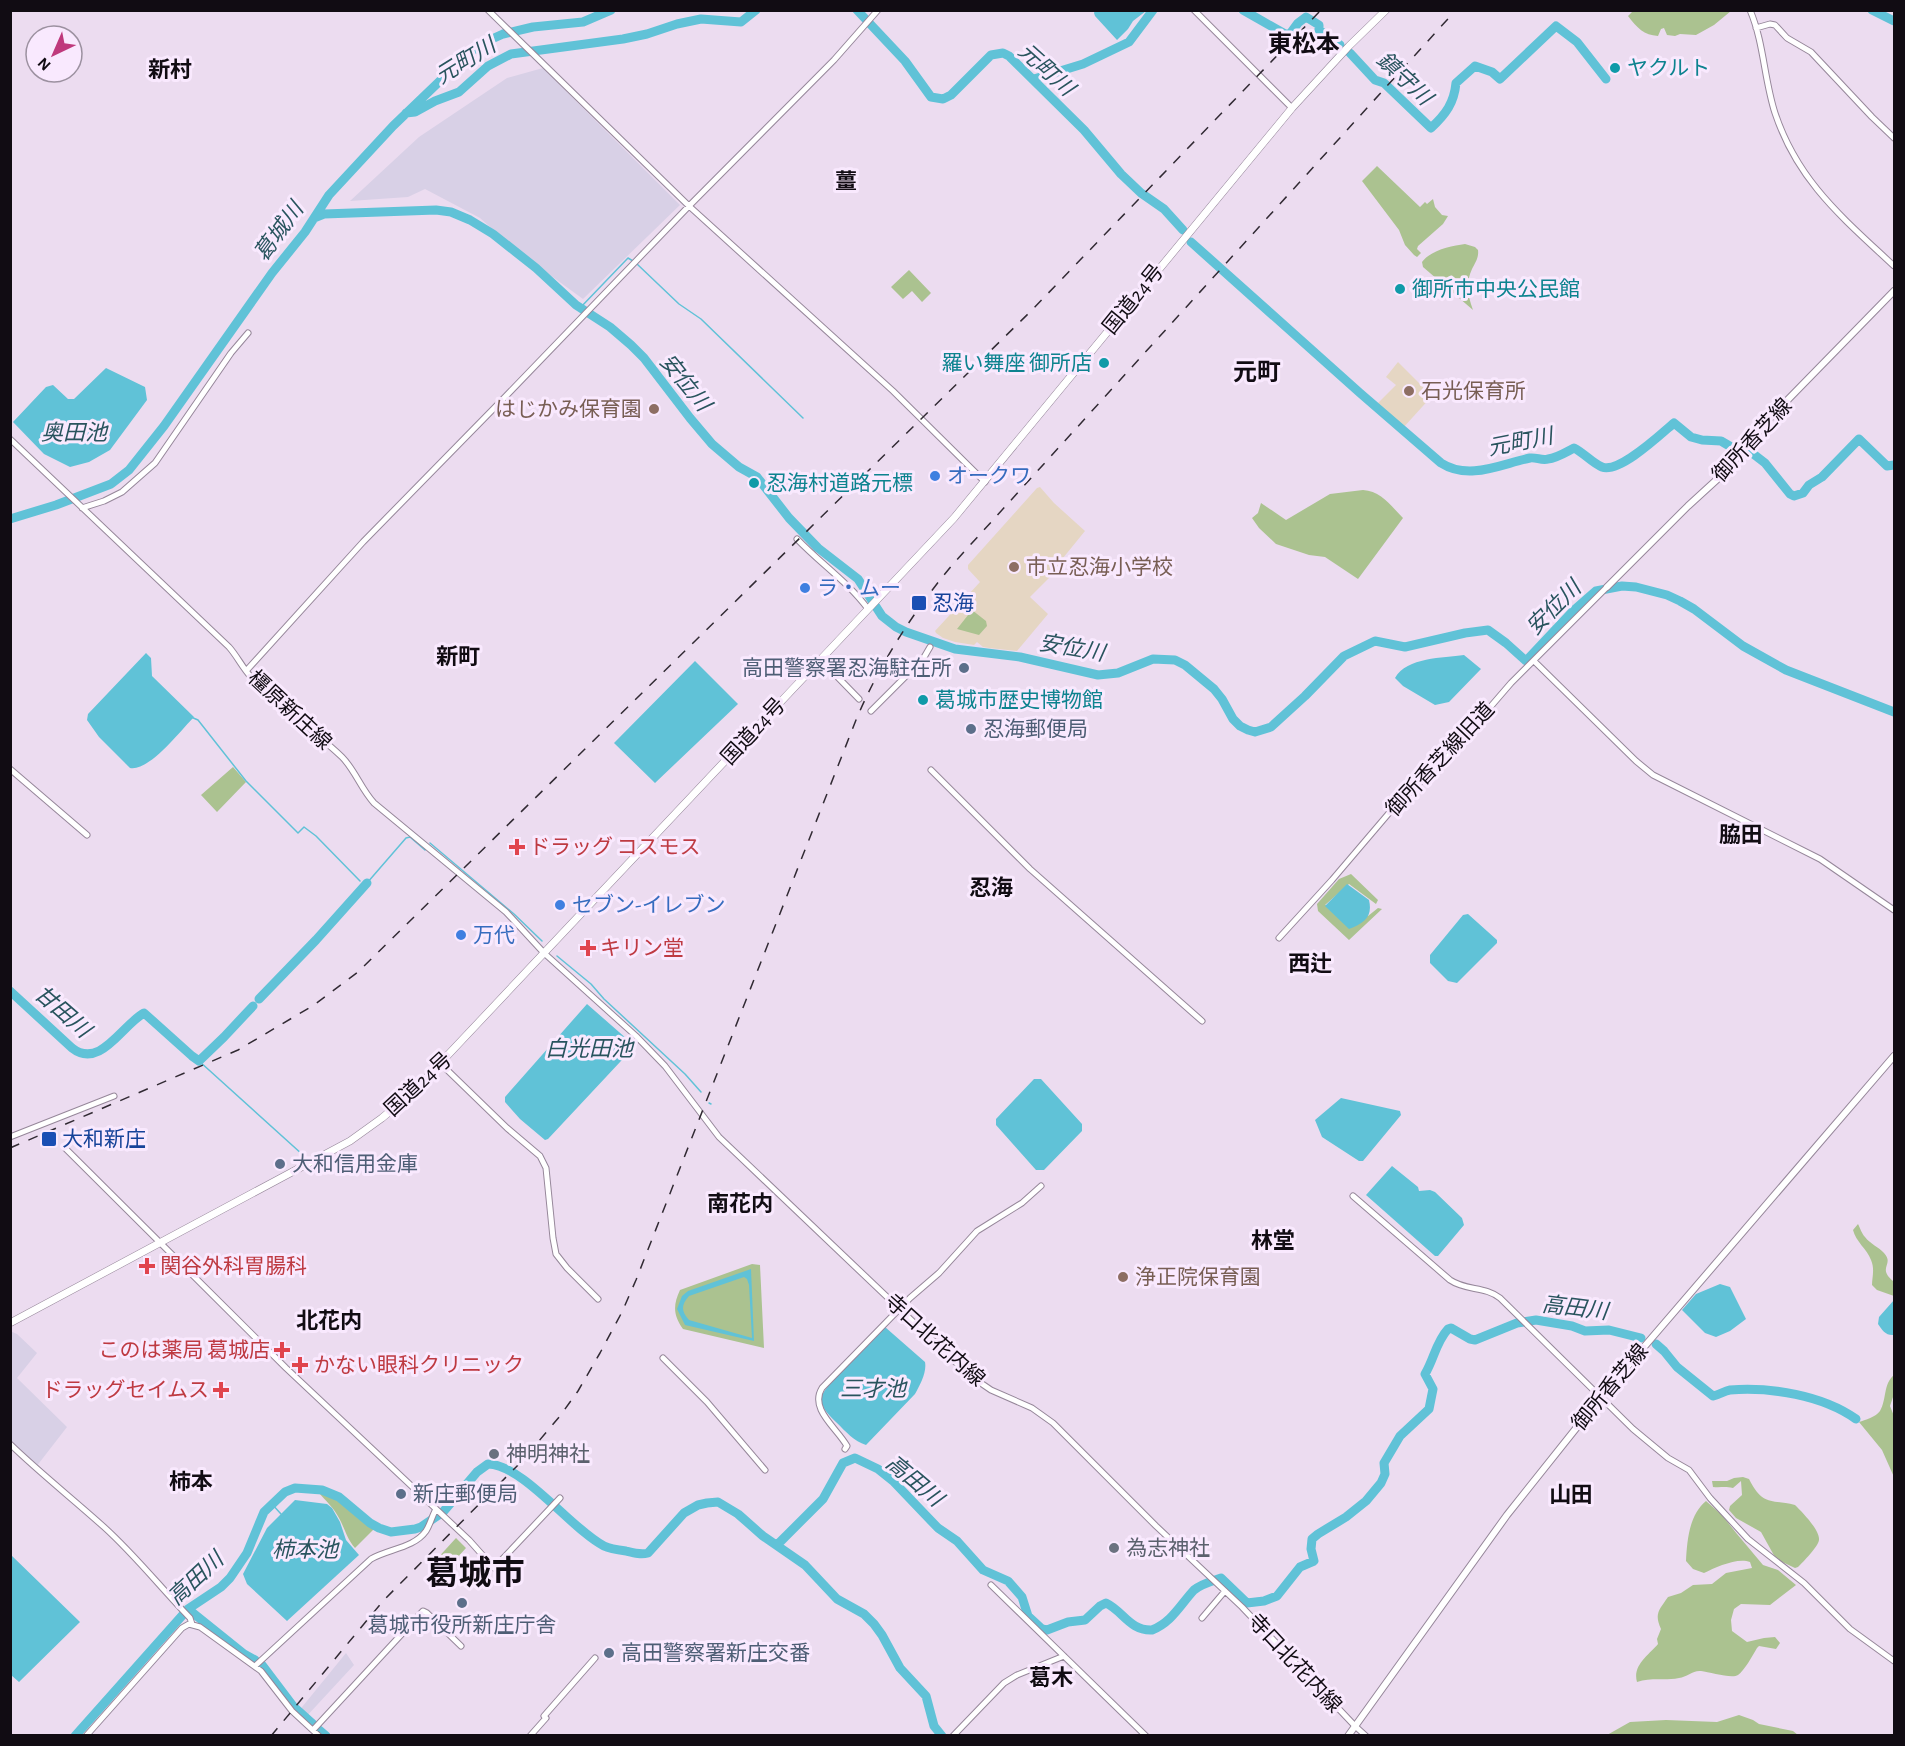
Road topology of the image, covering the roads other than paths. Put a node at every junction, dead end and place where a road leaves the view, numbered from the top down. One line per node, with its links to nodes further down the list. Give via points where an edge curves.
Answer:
1 (488, 10): 9 (street)
2 (878, 10): 9 (street, via 834,60)
3 (1194, 10): 7 (street)
4 (1386, 10): 7 (highway, 国道24号)
5 (1750, 10): 6 (street)
6 (1756, 28): 8 (street, via 1774,25 1811,52); 10 (street, via 1775,111 1798,165 1843,218)
7 (1292, 108): 14 (highway, 国道24号)
8 (1894, 138)
9 (689, 206): 14 (street, via 893,390); 22 (street, via 363,542)
10 (1894, 266)
11 (1894, 291): 17 (main road, 御所香芝線, via 1770,418 1718,479)
12 (248, 333): 15 (street, via 155,463 123,492)
13 (10, 439): 15 (street, 橿原新庄線)
14 (985, 482): 18 (highway, 国道24号)
15 (81, 507): 22 (street, 橿原新庄線, via 221,639)
16 (797, 540): 18 (street)
17 (1607, 587): 21 (street, 御所香芝線旧道)
18 (869, 608): 20 (highway, 国道24号)
19 (930, 647): 24 (street)
20 (820, 659): 23 (street); 30 (highway, 国道24号)
21 (1534, 661): 28 (street, via 1653,775 1821,859); 29 (street, 御所香芝線旧道, via 1458,745 1395,806)
22 (246, 671): 30 (street, 橿原新庄線, via 286,711 342,757 374,803 506,912)
23 (859, 699)
24 (871, 711)
25 (10, 769): 27 (street)
26 (931, 770): 31 (street, via 1038,877)
27 (87, 835)
28 (1894, 910)
29 (1279, 938)
30 (544, 952): 33 (highway, 国道24号); 41 (street, 寺口北花内線, via 653,1053 729,1147)
31 (1202, 1021)
32 (1894, 1056): 44 (main road, 御所香芝線)
33 (441, 1064): 39 (highway, 国道24号, via 397,1105 350,1140); 40 (street, via 543,1161 556,1254)
34 (114, 1096): 35 (street)
35 (10, 1137)
36 (66, 1149): 39 (street)
37 (1041, 1186): 41 (street, via 977,1231)
38 (1353, 1196): 44 (street, via 1450,1280 1494,1294)
39 (160, 1243): 42 (highway, 国道24号); 49 (street)
40 (598, 1299)
41 (900, 1309): 46 (street, via 818,1395 819,1407 845,1442); 51 (street, 寺口北花内線, via 977,1382 1032,1408 1053,1423)
42 (10, 1323)
43 (663, 1358): 47 (street, via 707,1401)
44 (1601, 1396): 57 (street, via 1668,1458 1689,1470 1748,1539 1804,1583 1850,1629); 59 (main road, 御所香芝線, via 1507,1515)
45 (10, 1444): 53 (street, via 147,1569)
46 (845, 1449)
47 (765, 1470)
48 (559, 1499): 49 (street, via 494,1568)
49 (436, 1509): 58 (street, via 426,1531 410,1544 373,1557)
50 (991, 1585): 55 (street)
51 (1225, 1591): 52 (street); 59 (street, 寺口北花内線)
52 (1202, 1618)
53 (191, 1621): 58 (street); 61 (street)
54 (460, 1646): 60 (street, via 423,1611)
55 (1065, 1656): 64 (street, via 1004,1683); 65 (street)
56 (595, 1658): 63 (street)
57 (1894, 1661)
58 (255, 1666): 60 (street)
59 (1354, 1726): 66 (main road, 御所香芝線); 67 (street, 寺口北花内線)
60 (313, 1730): 62 (street)
61 (86, 1736)
62 (319, 1736)
63 (530, 1736)
64 (953, 1736)
65 (1146, 1736)
66 (1348, 1736)
67 (1366, 1736)

